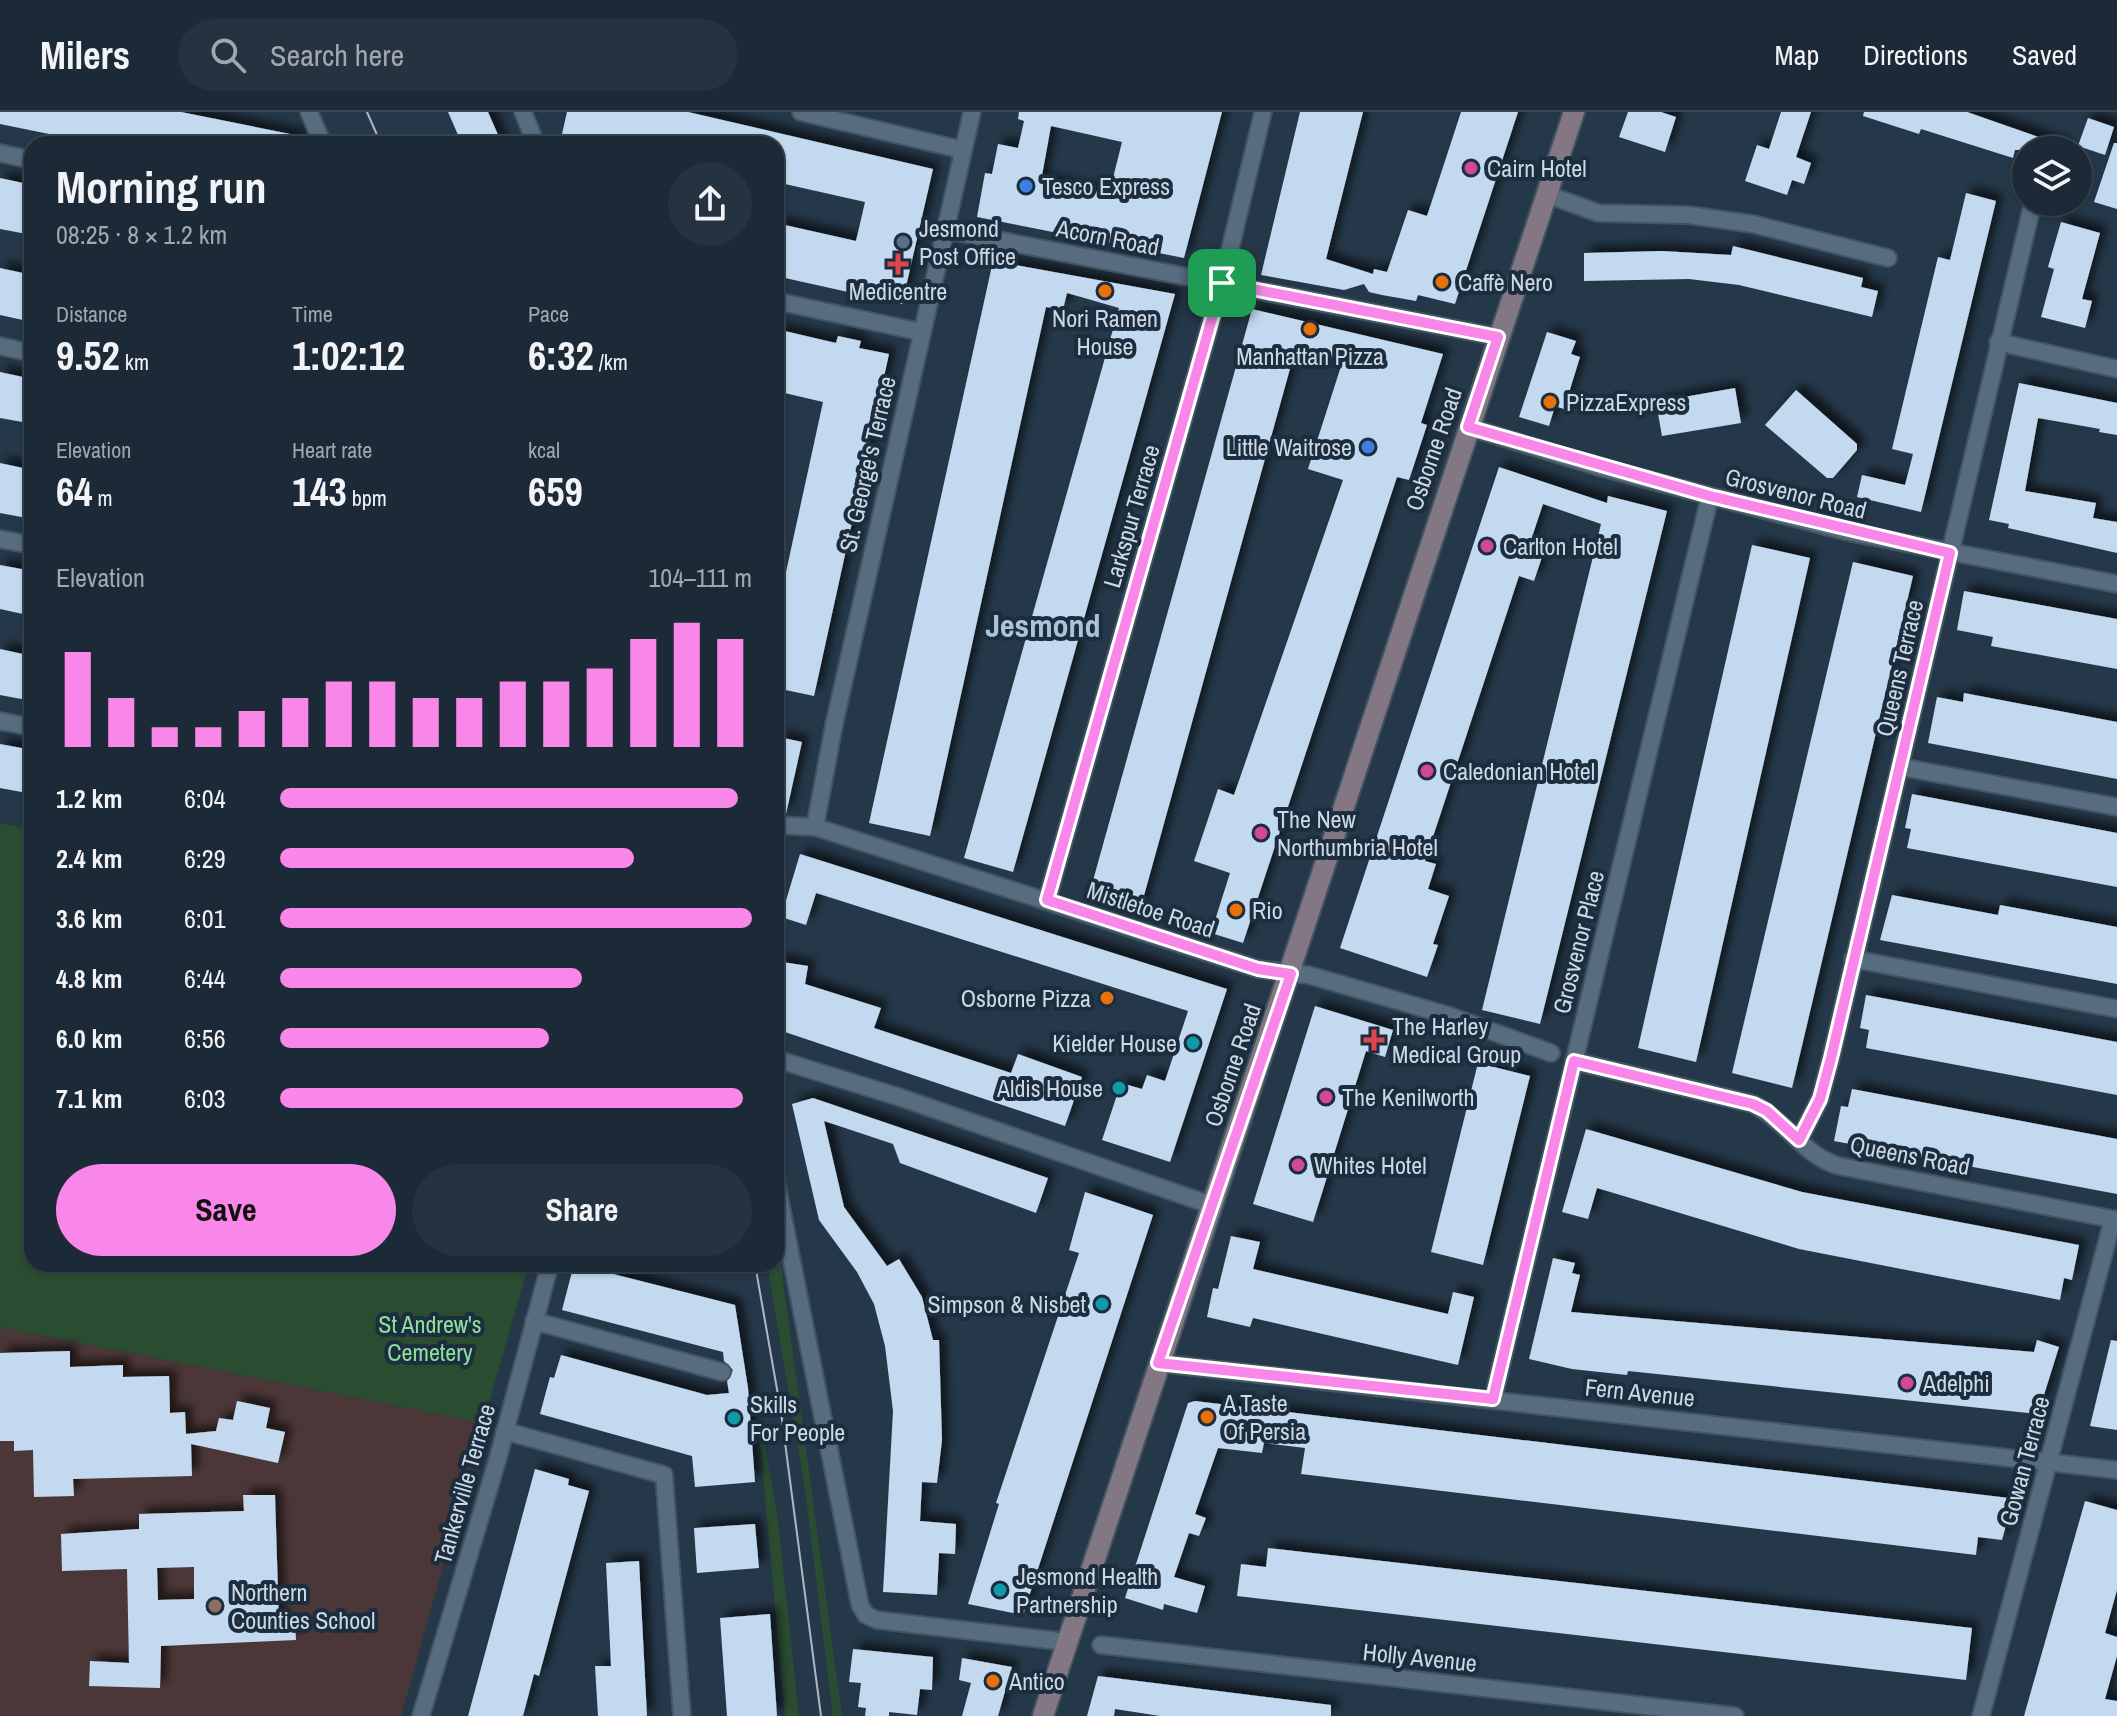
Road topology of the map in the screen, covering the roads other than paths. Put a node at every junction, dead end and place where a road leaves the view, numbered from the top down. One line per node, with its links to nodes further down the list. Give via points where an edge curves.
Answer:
1 (309, 112): 7 (street)
2 (523, 112): 8 (street)
3 (801, 112): 9 (street)
4 (972, 112): 9 (street, St. George's Terrace)
5 (1263, 112): 16 (street, Larkspur Terrace)
6 (1574, 112): 12 (main road, Osborne Road)
7 (320, 136)
8 (533, 136)
9 (963, 150): 14 (street, St. George's Terrace)
10 (0, 153): 11 (street)
11 (24, 158)
12 (1546, 194): 15 (street, via 1598,213 1688,215 1753,224); 19 (main road, Osborne Road)
13 (2030, 216): 20 (street, Queens Terrace)
14 (946, 230): 16 (street, Acorn Road); 18 (street, St. George's Terrace)
15 (1888, 258)
16 (1222, 283): 19 (street, Acorn Road); 36 (street, Larkspur Terrace)
17 (784, 303): 18 (street)
18 (921, 332): 35 (street, St. George's Terrace)
19 (1498, 337): 24 (main road, Osborne Road)
20 (1998, 342): 23 (street); 28 (street, Queens Terrace)
21 (0, 346): 22 (street)
22 (24, 351)
23 (2117, 369)
24 (1468, 427): 25 (street, Grosvenor Road); 38 (main road, Osborne Road)
25 (1710, 496): 28 (street, Grosvenor Road); 41 (street, Grosvenor Place)
26 (0, 539): 27 (street)
27 (24, 544)
28 (1950, 553): 29 (street, Grosvenor Road); 32 (street, Queens Terrace)
29 (2117, 584)
30 (0, 721): 31 (street)
31 (24, 726)
32 (1901, 767): 33 (street); 37 (street, Queens Terrace)
33 (2117, 807)
34 (784, 825): 35 (street, Mistletoe Road)
35 (815, 827): 36 (street, Mistletoe Road)
36 (1047, 900): 38 (street, Mistletoe Road, via 1258,969)
37 (1853, 959): 39 (street); 43 (street, Queens Terrace, via 1820,1099)
38 (1291, 974): 40 (street, via 1447,1015); 44 (main road, Osborne Road)
39 (2117, 1009)
40 (1551, 1053)
41 (1574, 1061): 43 (street, Queens Road, via 1753,1104); 51 (street, Grosvenor Place)
42 (784, 1062): 44 (street)
43 (1799, 1140): 45 (street, Queens Road, via 1814,1155 1839,1166)
44 (1211, 1205): 49 (main road, Osborne Road)
45 (2115, 1219): 53 (street, Gowan Terrace)
46 (784, 1221): 55 (street, via 866,1615)
47 (548, 1272): 48 (street, Tankerville Terrace)
48 (534, 1321): 50 (street); 52 (street, Tankerville Terrace)
49 (1158, 1363): 51 (street, Fern Avenue); 55 (main road, Osborne Road)
50 (722, 1372)
51 (1493, 1399): 53 (street, Fern Avenue)
52 (505, 1431): 57 (street, Tankerville Terrace); 58 (street, via 664,1475)
53 (2050, 1462): 54 (street, Fern Avenue); 61 (street, Gowan Terrace)
54 (2117, 1470)
55 (1067, 1642): 59 (main road, Osborne Road)
56 (1101, 1645): 60 (street, Holly Avenue)
57 (421, 1716)
58 (682, 1716)
59 (1043, 1716)
60 (1735, 1716)
61 (1981, 1716)

